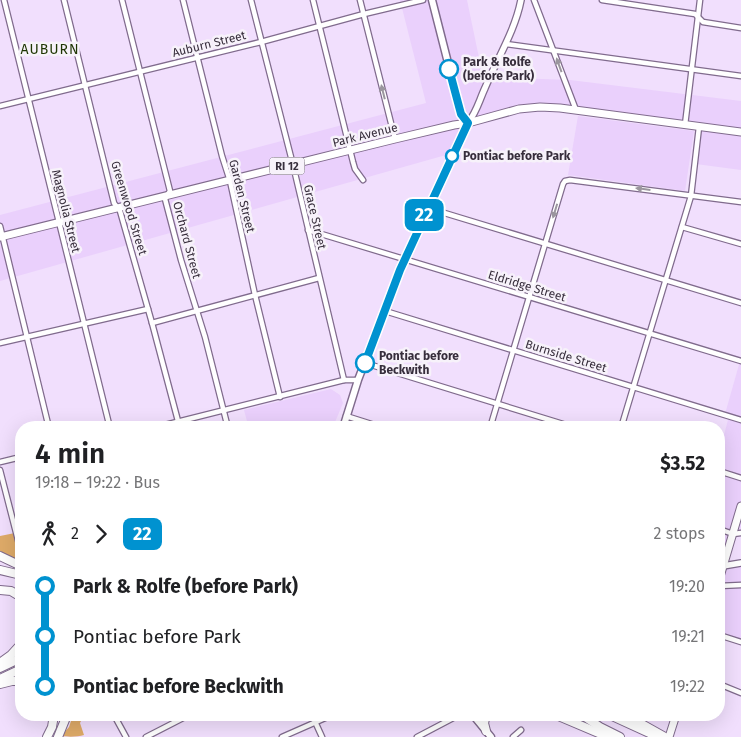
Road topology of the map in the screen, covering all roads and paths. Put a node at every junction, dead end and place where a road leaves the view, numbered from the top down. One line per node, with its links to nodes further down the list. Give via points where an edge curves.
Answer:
1 (4, 0): 26 (street, Magnolia Street)
2 (64, 0): 25 (street, Greenwood Street)
3 (122, 0): 23 (street, Orchard Street)
4 (183, 0): 21 (street, Garden Street)
5 (251, 0): 18 (street, Grace Street)
6 (312, 0): 16 (street)
7 (360, 0): 14 (street)
8 (423, 0): 14 (street, Auburn Street)
9 (432, 0): 29 (main road, via 461,114)
10 (520, 0): 19 (street)
11 (534, 0): 20 (street)
12 (602, 0): 15 (street, via 695,14)
13 (700, 0): 15 (street)
14 (364, 14): 16 (street, Auburn Street); 33 (street, one-way to 14)
15 (699, 18): 17 (street, via 703,22); 22 (street)
16 (319, 26): 18 (street, Auburn Street); 34 (street)
17 (741, 28)
18 (261, 42): 21 (street, Auburn Street); 35 (street, Grace Street)
19 (506, 44): 20 (street); 29 (street)
20 (554, 50): 22 (street); 28 (street, one-way to 20)
21 (197, 57): 23 (street, Auburn Street); 37 (street, Garden Street)
22 (692, 69): 24 (street); 30 (street)
23 (141, 71): 25 (street, Auburn Street); 38 (street, Orchard Street, via 170,191)
24 (741, 76)
25 (85, 85): 26 (street, Auburn Street); 41 (street, Greenwood Street)
26 (28, 99): 27 (street, Auburn Street); 43 (street, Magnolia Street)
27 (0, 106)
28 (576, 110): 29 (main road, Park Avenue / RI 12, via 519,109); 30 (main road, Park Avenue / RI 12)
29 (468, 123): 33 (main road, Park Avenue / RI 12); 42 (main road)
30 (685, 125): 31 (main road, Park Avenue / RI 12)
31 (699, 127): 32 (main road, Park Avenue / RI 12); 39 (street)
32 (741, 132)
33 (395, 139): 34 (main road, Park Avenue / RI 12)
34 (350, 150): 35 (main road, Park Avenue / RI 12); 36 (street, via 355,169)
35 (293, 165): 37 (main road, Park Avenue / RI 12); 46 (street, Grace Street)
36 (364, 180)
37 (230, 181): 38 (main road, Park Avenue / RI 12); 53 (street, Garden Street)
38 (168, 195): 41 (main road, Park Avenue / RI 12); 57 (street, Orchard Street, via 165,199)
39 (691, 196): 40 (street); 45 (street); 48 (street, one-way to 48, via 567,180)
40 (741, 202)
41 (117, 208): 43 (main road, Park Avenue / RI 12); 56 (street, Greenwood Street)
42 (428, 208): 48 (street); 50 (main road)
43 (58, 222): 47 (main road, Park Avenue / RI 12); 60 (street, Magnolia Street)
44 (0, 226): 47 (street)
45 (682, 226): 49 (street); 52 (street)
46 (308, 230): 50 (street, Eldridge Street); 51 (street, Grace Street)
47 (1, 236): 62 (street)
48 (545, 243): 52 (street); 54 (street)
49 (741, 244)
50 (405, 259): 54 (street, Eldridge Street); 58 (main road)
51 (319, 278): 53 (street); 67 (street, Grace Street)
52 (665, 280): 55 (street); 61 (street)
53 (255, 295): 57 (street); 70 (street, Garden Street)
54 (529, 297): 61 (street, Eldridge Street); 64 (street)
55 (741, 303)
56 (148, 309): 59 (street, Greenwood Street); 60 (street)
57 (197, 310): 59 (street); 72 (street, Orchard Street)
58 (384, 311): 64 (street, Burnside Street); 66 (main road)
59 (152, 323): 77 (street, Greenwood Street)
60 (83, 324): 62 (street); 76 (street, Magnolia Street)
61 (649, 333): 65 (street, Eldridge Street); 69 (street)
62 (26, 336): 63 (street); 75 (street)
63 (0, 343)
64 (513, 350): 69 (street, Burnside Street); 71 (street)
65 (741, 361)
66 (365, 363): 68 (main road); 71 (street)
67 (344, 380): 68 (street); 70 (street)
68 (358, 380): 73 (main road)
69 (633, 387): 74 (street, Burnside Street); 83 (street)
70 (280, 397): 72 (street)
71 (497, 403): 81 (street); 82 (street)
72 (224, 411): 77 (street); 78 (street, Orchard Street)
73 (346, 416): 79 (main road); 80 (street)
74 (741, 420)
75 (47, 421)
76 (108, 421)
77 (178, 421)
78 (226, 421)
79 (344, 421)
80 (362, 421)
81 (492, 421)
82 (554, 421)
83 (623, 421)
84 (15, 458): 85 (street)
85 (0, 462)
86 (0, 470): 90 (street)
87 (725, 473): 88 (street)
88 (741, 478)
89 (741, 506): 93 (main road)
90 (15, 529)
91 (725, 531): 93 (street)
92 (741, 533): 93 (street)
93 (733, 534): 95 (main road)
94 (0, 556): 96 (highway)
95 (725, 560)
96 (15, 563)
97 (741, 563): 98 (street)
98 (725, 566)
99 (0, 570): 100 (highway)
100 (15, 573)
101 (741, 585): 102 (street)
102 (725, 586)
103 (0, 590): 104 (highway)
104 (15, 593)
105 (725, 637): 106 (street)
106 (729, 638): 107 (street); 108 (street)
107 (741, 638)
108 (741, 642)
109 (15, 651): 111 (highway)
110 (15, 661): 112 (highway)
111 (0, 663)
112 (0, 668)
113 (15, 672): 114 (highway)
114 (0, 679)
115 (15, 681): 116 (highway)
116 (0, 684)
117 (725, 686): 118 (street)
118 (741, 693)
119 (53, 721): 136 (highway)
120 (65, 721): 137 (highway)
121 (69, 721): 138 (highway)
122 (117, 721): 139 (street)
123 (177, 721): 140 (street)
124 (319, 721): 133 (street)
125 (448, 721): 143 (street)
126 (478, 721): 135 (main road)
127 (484, 721): 135 (highway)
128 (570, 721): 145 (highway)
129 (591, 721): 146 (highway)
130 (623, 721): 147 (highway)
131 (636, 721): 148 (highway)
132 (674, 721): 149 (main road)
133 (315, 723): 141 (street); 142 (street)
134 (521, 730): 144 (street)
135 (489, 734)
136 (46, 737)
137 (58, 737)
138 (63, 737)
139 (126, 737)
140 (146, 737)
141 (282, 737)
142 (322, 737)
143 (417, 737)
144 (513, 737)
145 (608, 737)
146 (620, 737)
147 (658, 737)
148 (665, 737)
149 (669, 737)

